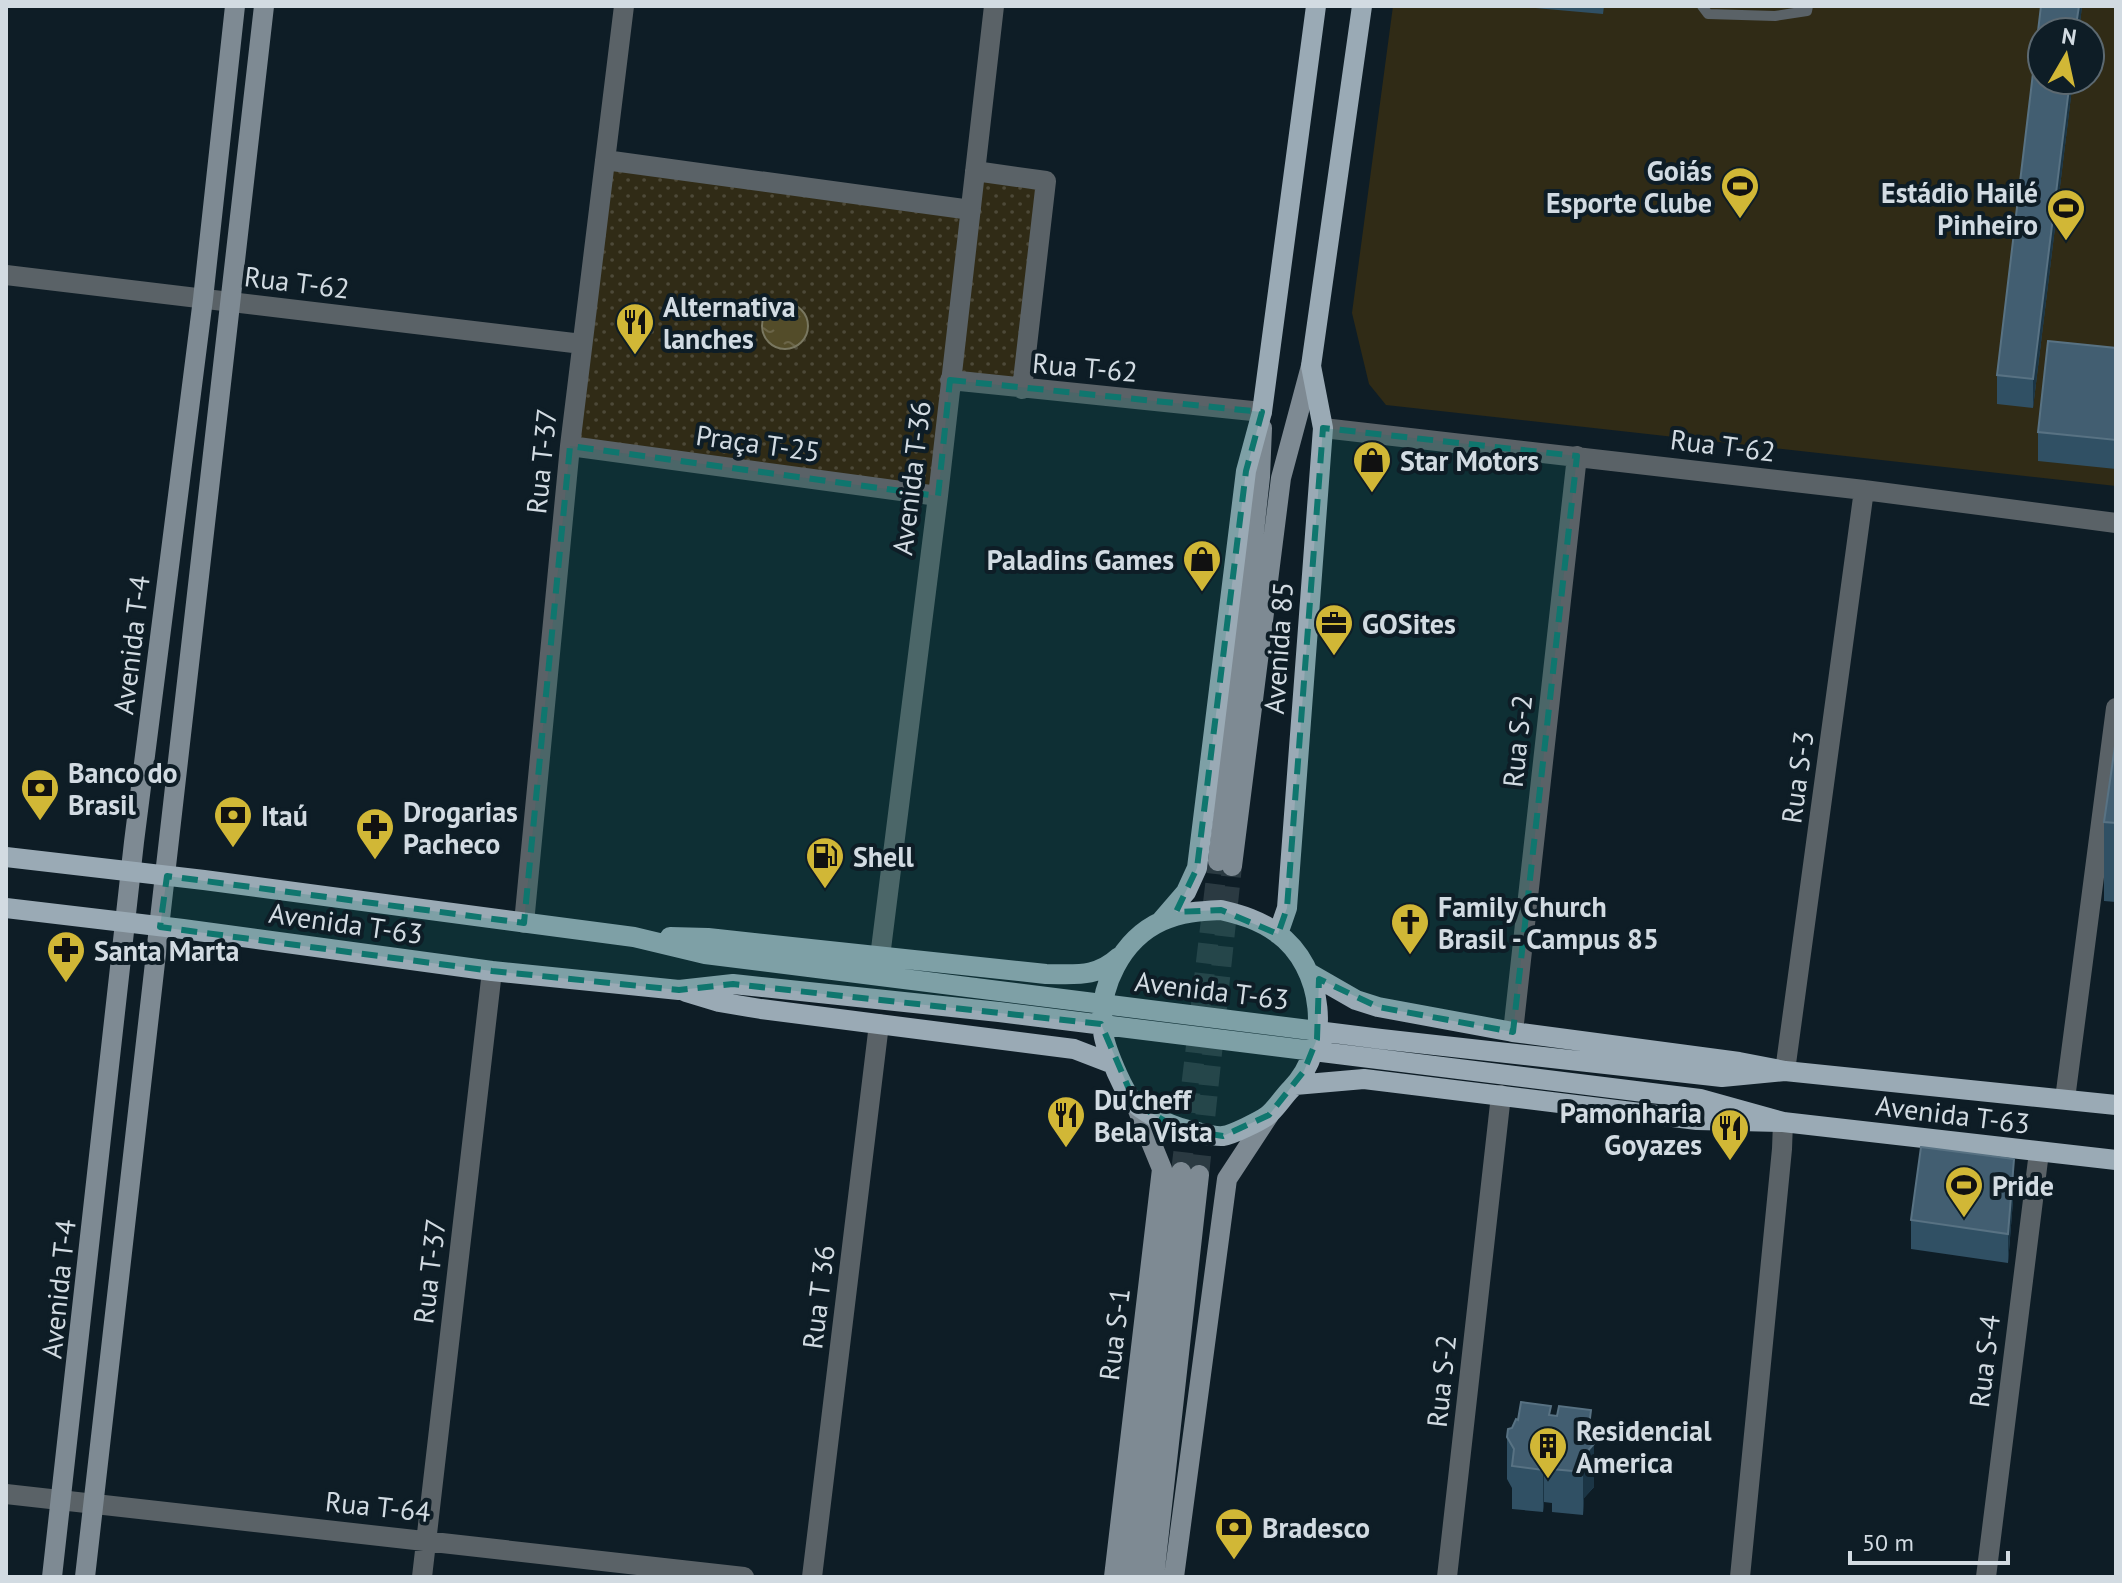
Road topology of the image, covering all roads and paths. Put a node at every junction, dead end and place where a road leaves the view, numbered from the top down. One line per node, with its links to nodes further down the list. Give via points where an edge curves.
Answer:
1 (235, 6): 13 (main road, Avenida T-4)
2 (264, 6): 14 (main road)
3 (624, 6): 9 (street, Rua T-37)
4 (994, 6): 10 (street, Avenida T-36)
5 (1316, 6): 19 (main road, Avenida 85)
6 (1362, 6): 16 (main road, Avenida 85)
7 (1702, 6): 8 (lane, via 1708,14 1775,16 1807,11)
8 (1808, 6)
9 (605, 160): 11 (street); 15 (street, Rua T-37)
10 (975, 171): 11 (street, Avenida T-36); 18 (street, via 1046,181)
11 (971, 210): 17 (street, Avenida T-36)
12 (6, 275): 13 (street, Rua T-62)
13 (203, 299): 14 (street, Rua T-62); 28 (main road, Avenida T-4)
14 (230, 302): 15 (street, Rua T-62); 29 (main road)
15 (582, 344): 21 (street, Rua T-37)
16 (1311, 366): 19 (main road, Avenida 85, via 1281,478 1225,864); 20 (main road, Avenida 85)
17 (950, 380): 18 (street, Rua T-62); 24 (street, Avenida T-36)
18 (1022, 389): 19 (street, Rua T-62)
19 (1262, 412): 31 (main road, Avenida 85, via 1246,471 1197,868 1186,892)
20 (1323, 428): 22 (street, Rua T-62); 35 (main road, Avenida 85, via 1287,908)
21 (570, 446): 24 (street, Praça T-25); 33 (street, Rua T-37)
22 (1577, 456): 23 (street, Rua T-62); 44 (street, Rua S-2)
23 (1864, 490): 25 (street, Rua T-62); 47 (street, Rua S-3)
24 (938, 496): 38 (street, Avenida T-36)
25 (2116, 523)
26 (2116, 708): 50 (street)
27 (6, 857): 28 (main road, Avenida T-63)
28 (131, 871): 29 (main road, Avenida T-63); 32 (main road, Avenida T-4)
29 (167, 876): 33 (main road, Avenida T-63); 34 (main road)
30 (6, 908): 32 (main road, Avenida T-63)
31 (1161, 921): 35 (main road, via 1221,910 1251,918); 37 (main road)
32 (127, 922): 34 (main road, Avenida T-63); 58 (main road, Avenida T-4)
33 (524, 923): 36 (main road, Avenida T-63)
34 (160, 927): 39 (main road, Avenida T-63); 59 (main road)
35 (1278, 934): 40 (main road)
36 (634, 937): 38 (main road, Avenida T-63, via 708,938); 42 (main road, Avenida T-63, via 705,954)
37 (1124, 951): 38 (main road, Avenida T-63, via 1105,970 1089,973 1046,974); 46 (main road, via 1104,997 1103,1032)
38 (880, 957)
39 (492, 971): 41 (main road, Avenida T-63); 60 (street, Rua T-37)
40 (1309, 973): 44 (main road, Avenida T-63, via 1378,1007); 48 (main road, via 1318,1006 1317,1039)
41 (679, 990): 42 (main road, Avenida T-63, via 733,984); 43 (main road, Avenida T-63, via 719,1002)
42 (999, 1002): 45 (main road, Avenida T-63)
43 (879, 1024): 46 (main road, Avenida T-63, via 1074,1049); 65 (street, Rua T 36)
44 (1513, 1032): 47 (main road, Avenida T-63)
45 (1379, 1048): 47 (main road, Avenida T-63, via 1722,1077); 54 (main road, Avenida T-63, via 1700,1099)
46 (1113, 1064): 51 (main road)
47 (1785, 1071): 50 (main road, Avenida T-63)
48 (1295, 1085): 49 (main road, Avenida T-63, via 1364,1079); 53 (main road)
49 (1501, 1095): 54 (main road, Avenida T-63, via 1697,1120); 70 (street, Rua S-2)
50 (2065, 1099): 52 (main road, Avenida T-63)
51 (1135, 1103): 53 (main road, via 1178,1129 1223,1136); 66 (main road, Rua S-1, via 1162,1169)
52 (2116, 1105)
53 (1269, 1115): 69 (main road, via 1227,1179)
54 (1783, 1122): 55 (main road, Avenida T-63); 71 (street)
55 (2039, 1152): 56 (main road, Avenida T-63); 72 (street, Rua S-4)
56 (2116, 1160)
57 (6, 1494): 58 (street, Rua T-64)
58 (62, 1501): 59 (street, Rua T-64); 61 (main road, Avenida T-4)
59 (95, 1504): 60 (street, Rua T-64); 62 (main road)
60 (426, 1539): 63 (street, Rua T-37); 64 (street, Rua T-64)
61 (52, 1577)
62 (85, 1577)
63 (422, 1577)
64 (744, 1577)
65 (812, 1577)
66 (1114, 1577)
67 (1134, 1577): 68 (main road, Rua S-1, via 1190,1173)
68 (1154, 1577)
69 (1174, 1577)
70 (1447, 1577)
71 (1740, 1577)
72 (1986, 1577)

